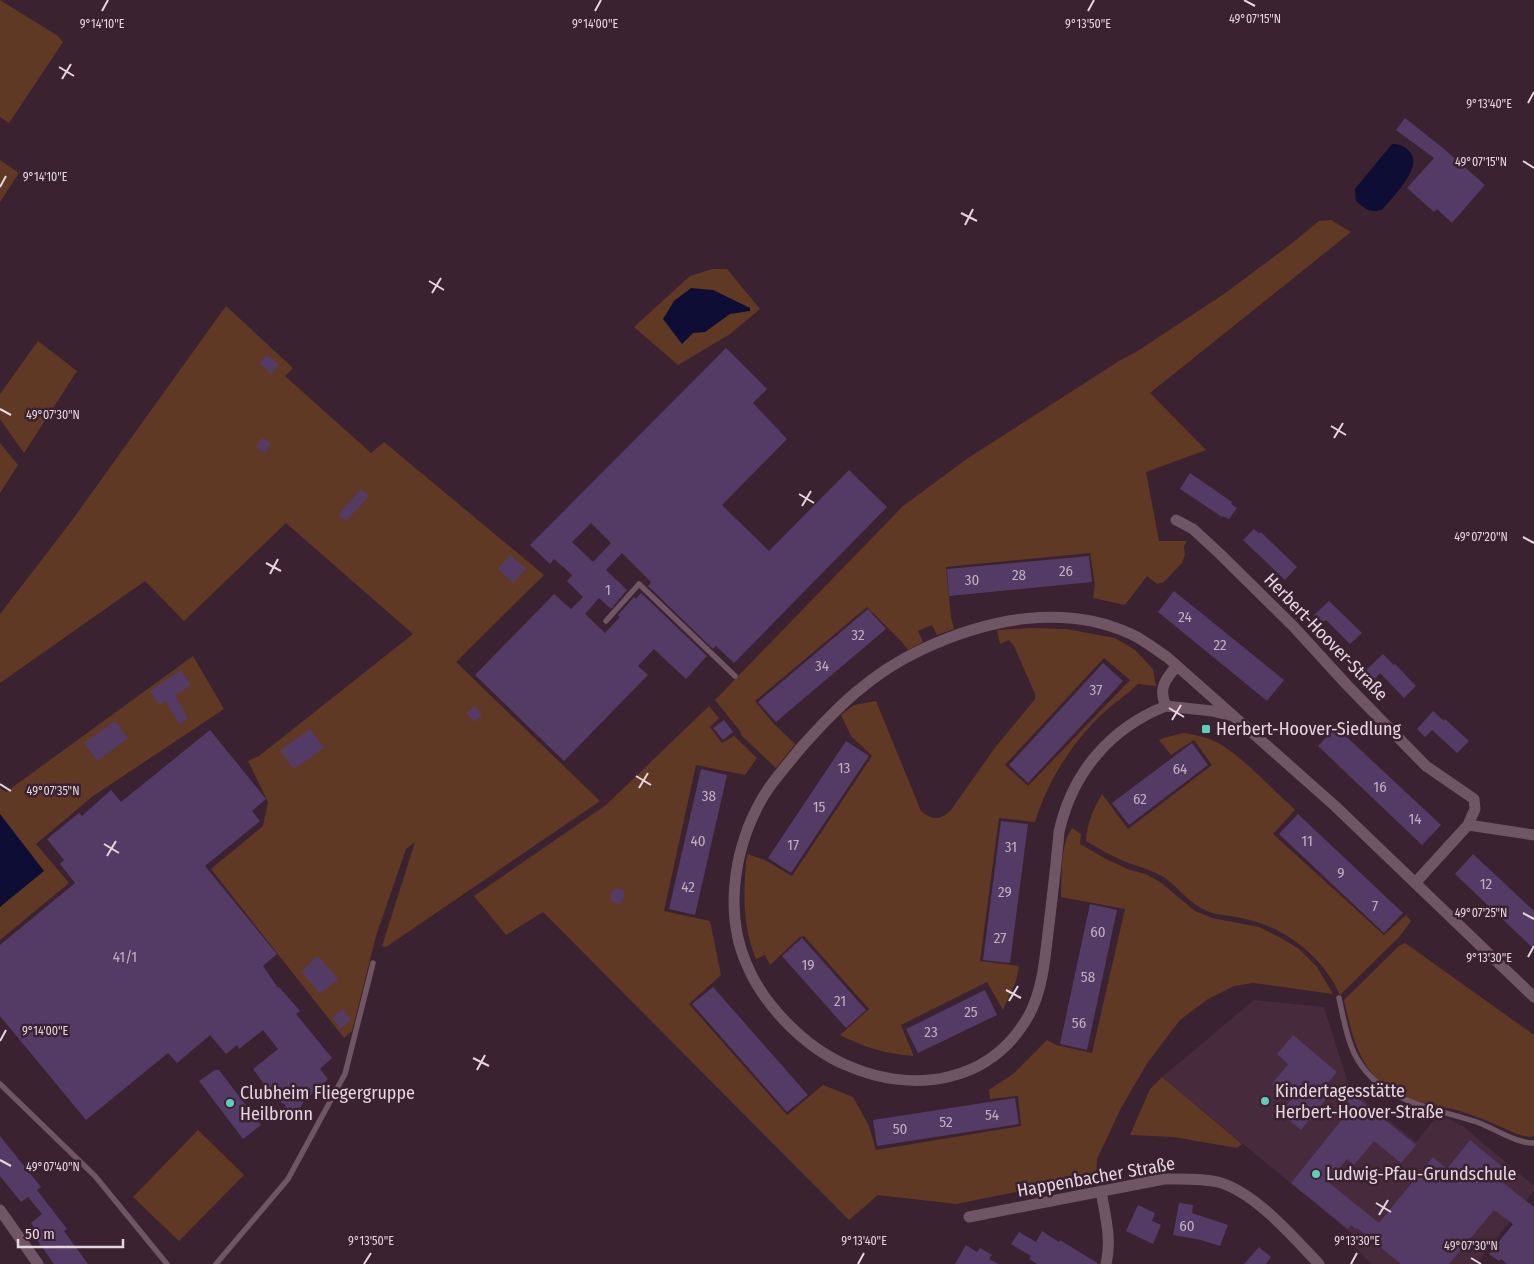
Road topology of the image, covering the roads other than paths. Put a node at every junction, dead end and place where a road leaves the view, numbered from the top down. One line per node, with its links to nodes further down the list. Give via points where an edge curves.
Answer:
1 (1176, 520): 7 (street, Herbert-Hoover-Straße, via 1197,532 1234,567 1426,766 1474,799 1475,809)
2 (606, 621): 4 (lane, via 639,584)
3 (1178, 666): 5 (street, via 1162,690); 5 (street, via 1148,643 1119,629 1080,619 1034,618 966,631 919,650 868,681 845,700 765,793 742,847 735,889 740,946 746,965 769,1002 797,1032 826,1054 878,1076 912,1081 944,1078 973,1069 997,1054 1016,1035 1035,998 1044,961 1059,832 1072,792 1086,768 1111,740 1141,718); 6 (street)
4 (735, 676)
5 (1166, 706): 6 (street)
6 (1233, 716): 9 (street, via 1335,806)
7 (1468, 825): 8 (street); 9 (street, Herbert-Hoover-Straße)
8 (1534, 835)
9 (1415, 883): 11 (street)
10 (373, 963): 20 (lane, via 345,1074 288,1179)
11 (1534, 997)
12 (1339, 998): 14 (lane, via 1355,1055 1373,1078 1393,1095)
13 (0, 1084): 19 (lane, via 95,1176)
14 (1534, 1143)
15 (1101, 1191): 17 (street, Happenbacher Straße); 21 (street, via 1108,1235); 22 (street, Happenbacher Straße, via 1164,1180 1193,1179 1232,1187 1265,1210)
16 (0, 1210): 18 (street)
17 (969, 1217)
18 (38, 1264)
19 (167, 1264)
20 (216, 1264)
21 (1106, 1264)
22 (1319, 1264)

